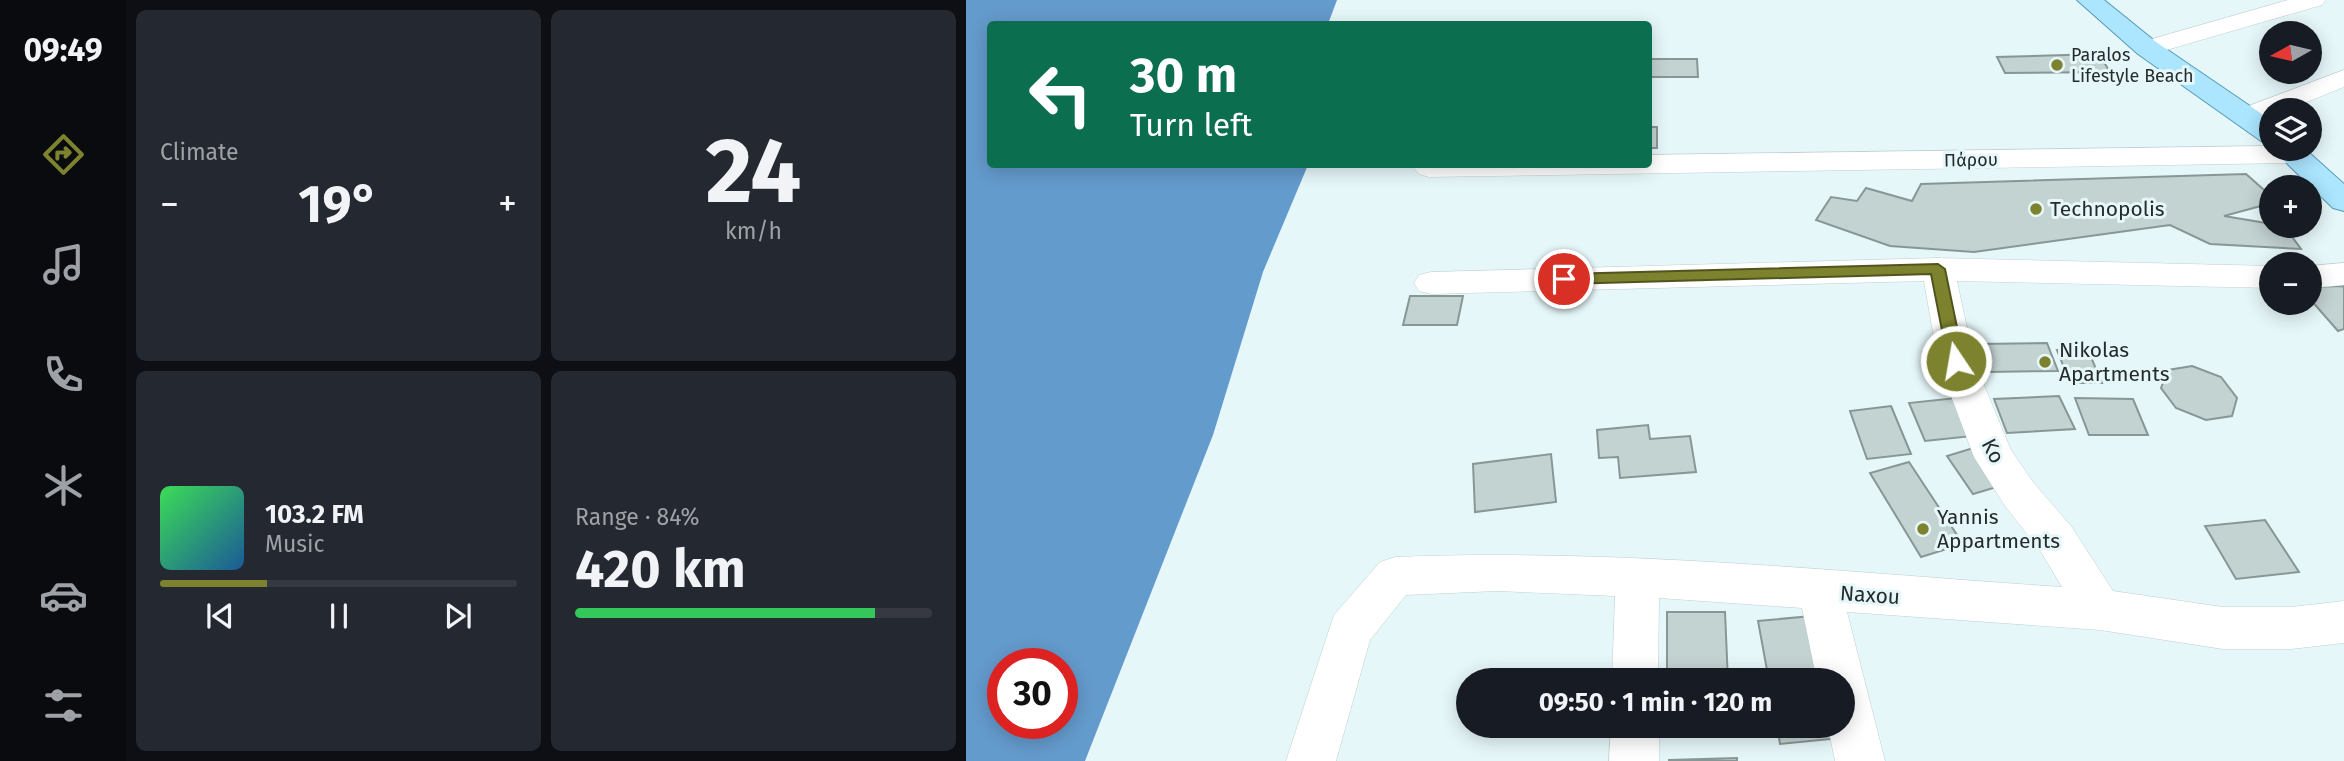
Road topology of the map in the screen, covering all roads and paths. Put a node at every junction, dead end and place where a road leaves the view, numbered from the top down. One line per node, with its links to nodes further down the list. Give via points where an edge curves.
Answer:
1 (2089, 0): 3 (main road)
2 (2314, 0): 3 (street)
3 (2147, 48): 5 (main road)
4 (2344, 78): 5 (street)
5 (2248, 116): 6 (main road)
6 (2259, 125)
7 (2259, 147): 9 (street, Πάρου)
8 (2300, 161): 10 (main road)
9 (1652, 164)
10 (2344, 201)
11 (1938, 269): 14 (street); 15 (street); 18 (street, Ko, via 1956,361 1994,457 2056,539)
12 (2344, 274): 13 (street)
13 (2322, 275)
14 (2259, 277)
15 (1431, 283)
16 (1637, 577): 17 (street, Naxou); 20 (street); 24 (street, Naxou, via 1497,572 1395,576 1350,630)
17 (1820, 591): 18 (street, Naxou); 21 (street)
18 (2100, 610): 19 (street, Naxou, via 2223,628)
19 (2344, 622)
20 (1635, 668)
21 (1838, 668)
22 (1634, 738): 25 (street)
23 (1855, 738): 26 (street)
24 (1311, 761)
25 (1634, 761)
26 (1860, 761)

